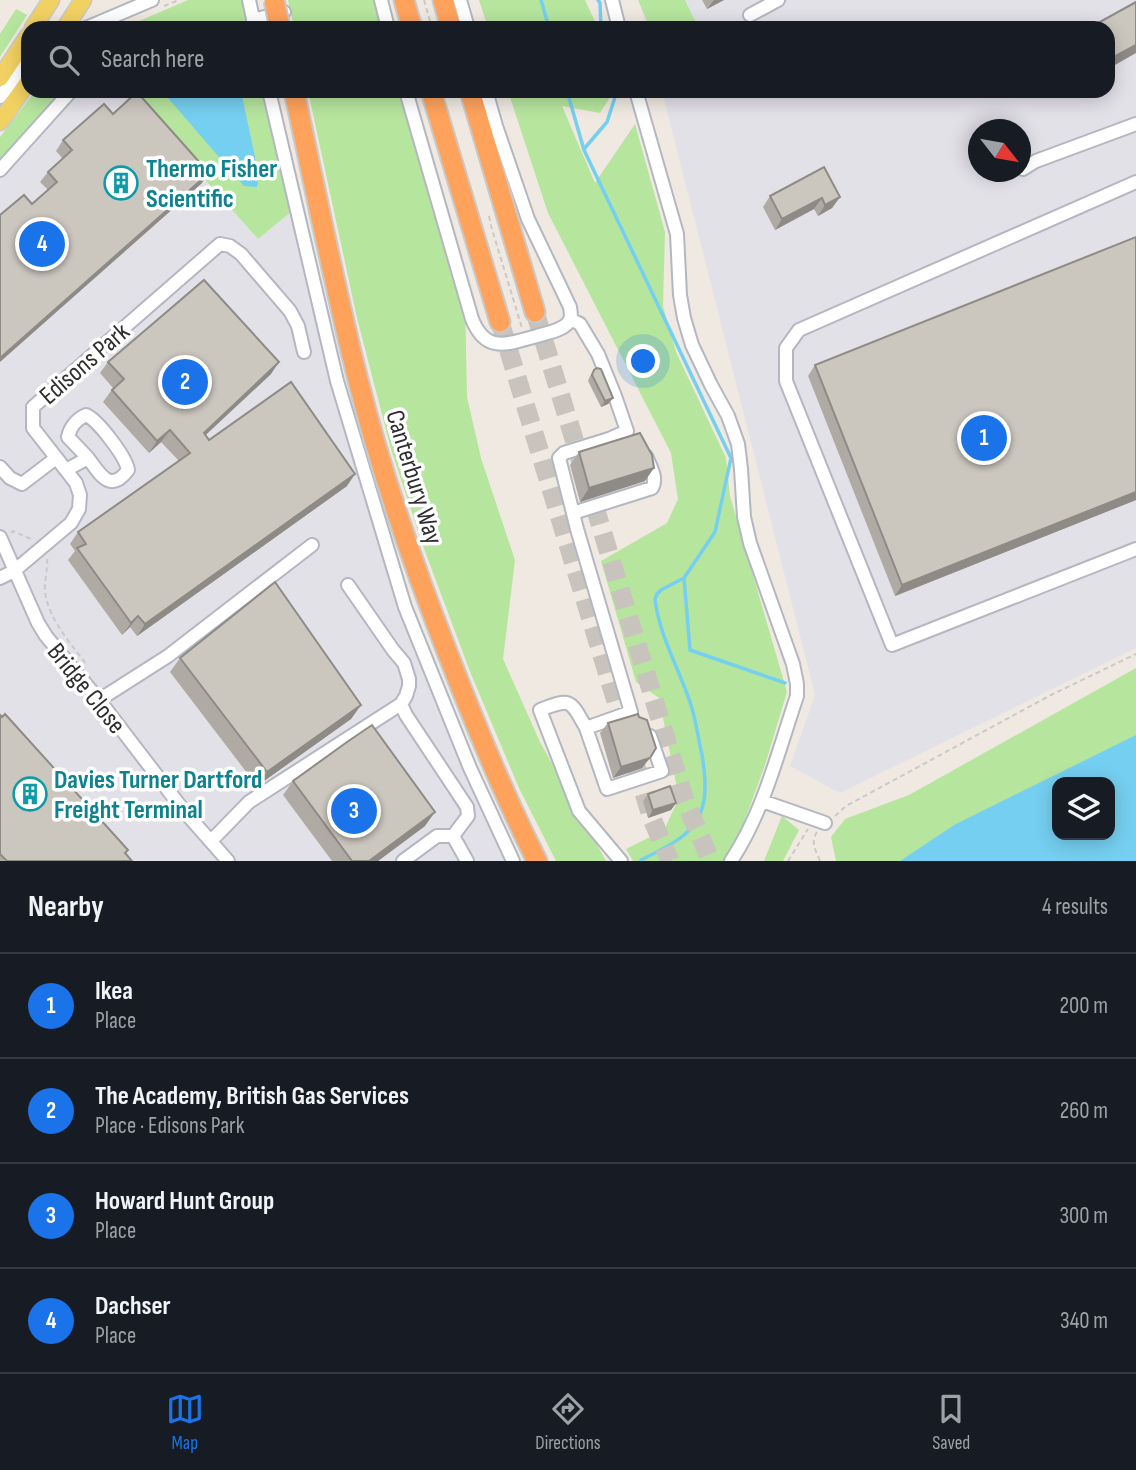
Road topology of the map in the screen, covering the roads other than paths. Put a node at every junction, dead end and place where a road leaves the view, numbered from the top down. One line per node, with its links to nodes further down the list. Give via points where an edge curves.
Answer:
1 (51, 0): 13 (main road)
2 (83, 0): 14 (main road)
3 (152, 0): 15 (street)
4 (249, 0): 16 (street)
5 (380, 0): 18 (street)
6 (404, 0): 19 (highway)
7 (443, 0): 20 (highway)
8 (460, 0): 21 (street)
9 (612, 0): 22 (street)
10 (778, 0): 12 (street)
11 (280, 13): 17 (street)
12 (750, 15)
13 (38, 21)
14 (70, 21)
15 (102, 21)
16 (253, 21)
17 (261, 21)
18 (386, 21)
19 (410, 21)
20 (449, 21)
21 (466, 21)
22 (617, 21)
23 (21, 46): 25 (main road)
24 (21, 71): 27 (street)
25 (0, 78)
26 (21, 92): 36 (main road)
27 (0, 97)
28 (65, 98): 39 (street)
29 (271, 98): 68 (street, via 337,381 405,607)
30 (296, 98): 69 (highway, Canterbury Way, via 358,382 392,500 475,726)
31 (408, 98): 42 (street, via 476,329 487,341 502,345 561,328)
32 (433, 98): 43 (highway)
33 (472, 98): 41 (highway)
34 (488, 98): 42 (street, via 528,219 570,307)
35 (638, 98): 61 (street, via 677,234 684,318 738,444 750,543 797,684)
36 (0, 122)
37 (1136, 124): 38 (street)
38 (1031, 164)
39 (0, 170)
40 (1136, 181): 53 (street, via 799,330 786,348 786,381 892,645)
41 (536, 312)
42 (570, 319): 45 (street, via 580,324 598,354)
43 (499, 322)
44 (304, 352): 46 (street, Edisons Park, via 290,311 241,254 220,243 33,407 33,428)
45 (627, 431): 50 (street, via 559,458); 50 (street, via 640,444 655,478 652,488)
46 (56, 458): 48 (street, via 22,484); 49 (street, Edisons Park)
47 (88, 458): 47 (street, via 68,437 86,415 99,425 128,470 110,482); 49 (street)
48 (0, 467)
49 (66, 470): 54 (street, Edisons Park, via 80,495 72,523)
50 (573, 513): 59 (street)
51 (0, 537): 54 (street, Bridge Close)
52 (312, 545): 57 (street, via 168,656)
53 (1136, 549)
54 (14, 571): 55 (street, Edisons Park); 57 (street, Bridge Close, via 46,636)
55 (0, 578)
56 (348, 585): 58 (street, via 404,663 409,686)
57 (99, 700): 64 (street, Bridge Close)
58 (401, 704): 63 (street, via 467,807 468,816); 64 (street, via 249,802)
59 (639, 719): 60 (street); 60 (street, via 662,771 607,789)
60 (586, 728): 70 (street, via 567,702 540,710 579,811)
61 (762, 802): 62 (street); 71 (street)
62 (825, 823)
63 (453, 836): 66 (street, via 437,836); 67 (street)
64 (211, 841): 65 (street, Bridge Close)
65 (228, 861)
66 (403, 861)
67 (467, 861)
68 (513, 861)
69 (537, 861)
70 (621, 861)
71 (731, 861)

